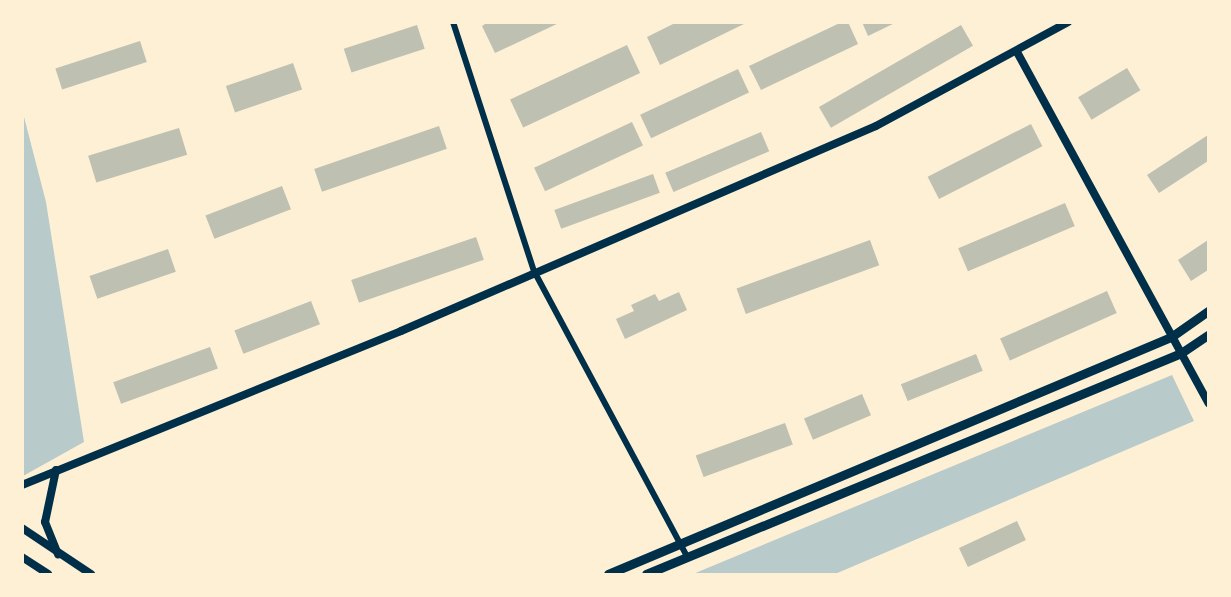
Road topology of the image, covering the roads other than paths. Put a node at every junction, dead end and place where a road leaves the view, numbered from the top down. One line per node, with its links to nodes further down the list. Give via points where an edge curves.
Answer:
1 (453, 22): 4 (street)
2 (1068, 22): 3 (street)
3 (1017, 52): 4 (street, via 876,126); 7 (street)
4 (534, 271): 10 (street, via 401,331); 13 (street)
5 (1209, 311): 7 (main road)
6 (1209, 335): 8 (main road)
7 (1171, 337): 8 (street); 13 (main road)
8 (1181, 353): 9 (street); 16 (main road)
9 (1209, 403)
10 (56, 470): 11 (street); 14 (street, via 45,522)
11 (22, 485)
12 (22, 528): 14 (street)
13 (682, 545): 16 (street); 19 (main road)
14 (58, 554): 18 (street)
15 (22, 557): 17 (street)
16 (688, 558): 20 (main road)
17 (48, 574)
18 (91, 574)
19 (608, 574)
20 (646, 574)

